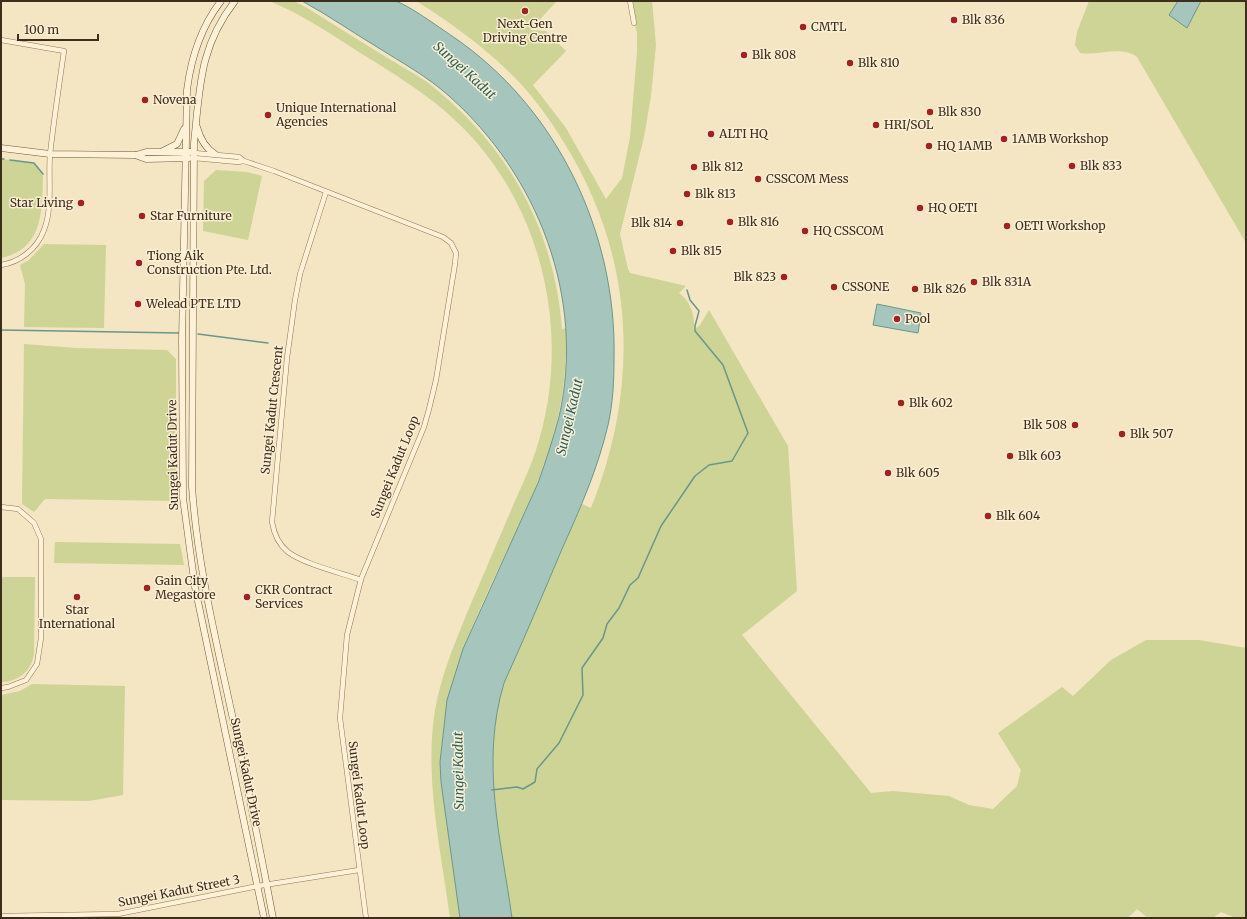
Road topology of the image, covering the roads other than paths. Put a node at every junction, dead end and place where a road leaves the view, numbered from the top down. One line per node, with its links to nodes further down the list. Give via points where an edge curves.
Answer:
1 (221, 1): 7 (main road, Sungei Kadut Drive, via 204,27 194,56 187,90)
2 (235, 1): 6 (main road, Sungei Kadut Drive, via 209,44 200,82)
3 (630, 1): 4 (street)
4 (634, 23)
5 (1, 40): 10 (street, via 64,51)
6 (196, 124): 11 (main road, via 200,136 209,150); 14 (main road, Sungei Kadut Drive)
7 (185, 125): 9 (main road, via 174,147); 13 (main road, Sungei Kadut Drive)
8 (1, 148): 10 (main road)
9 (155, 152): 12 (main road); 13 (main road)
10 (50, 154): 12 (main road); 19 (street, via 47,220 44,231 30,251 14,262)
11 (215, 154): 14 (street, Sungei Kadut Loop); 15 (street, Sungei Kadut Loop, via 239,157)
12 (135, 155): 13 (main road, via 146,158)
13 (186, 155): 14 (main road); 18 (main road, Sungei Kadut Drive)
14 (194, 155): 15 (street, Sungei Kadut Loop); 17 (main road, Sungei Kadut Drive)
15 (244, 161): 16 (street, Sungei Kadut Loop)
16 (326, 192): 21 (street, Sungei Kadut Crescent, via 300,274 295,300 272,522 274,533 288,552); 21 (street, Sungei Kadut Loop, via 443,237 451,243 456,253 436,380 424,427)
17 (194, 220): 18 (main road, via 186,223); 24 (main road, Sungei Kadut Drive, via 194,525)
18 (183, 230): 25 (main road, Sungei Kadut Drive, via 182,486 187,531 195,587)
19 (1, 265)
20 (1, 507): 22 (street, via 18,510 34,523 41,539 41,638 37,664 26,680)
21 (360, 580): 23 (street, Sungei Kadut Loop, via 347,635 340,718)
22 (1, 688)
23 (359, 870): 24 (street, Sungei Kadut Street 3); 29 (street, Sungei Kadut Loop)
24 (266, 885): 25 (street, Sungei Kadut Street 3); 28 (main road, Sungei Kadut Drive)
25 (258, 886): 26 (street, Sungei Kadut Street 3, via 118,914); 27 (main road, Sungei Kadut Drive)
26 (1, 916)
27 (264, 918)
28 (273, 918)
29 (366, 918)

